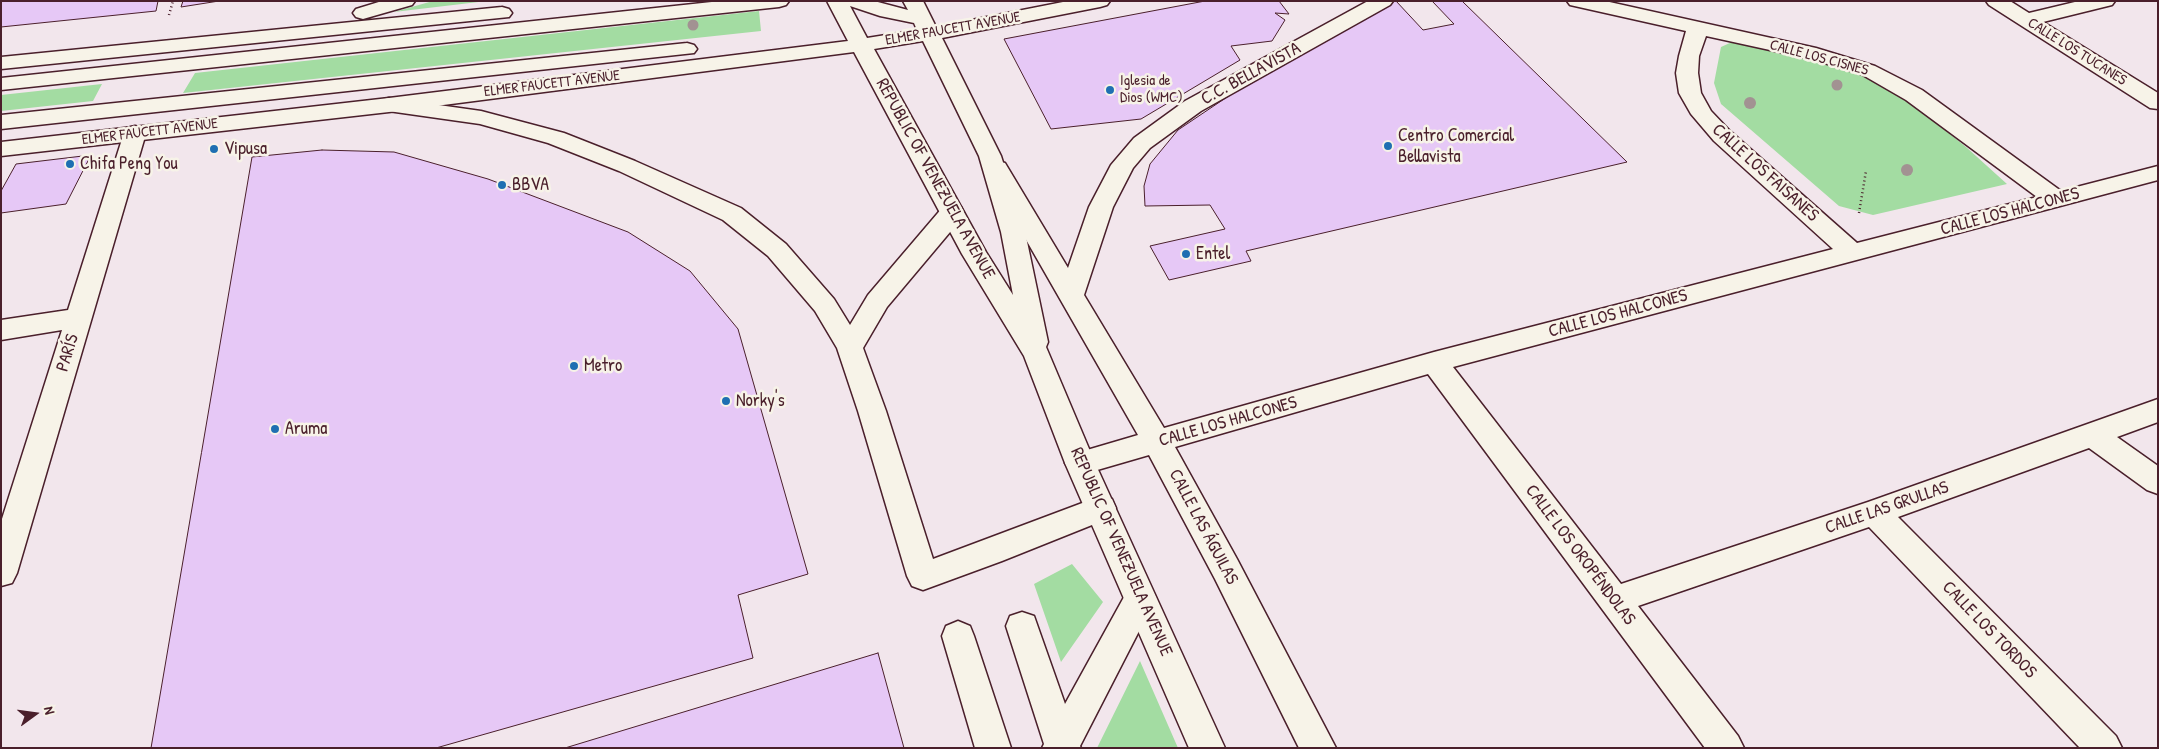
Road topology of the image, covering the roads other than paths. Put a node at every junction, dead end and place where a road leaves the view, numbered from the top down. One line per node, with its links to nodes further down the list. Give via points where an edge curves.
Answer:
1 (405, 1): 15 (main road)
2 (630, 1): 15 (main road)
3 (779, 1): 18 (main road)
4 (837, 1): 16 (main road, REPUBLIC OF VENEZUELA AVENUE)
5 (854, 1): 12 (main road, via 887,12)
6 (1020, 1): 12 (main road, ELMER FAUCETT AVENUE)
7 (1100, 1): 12 (main road, ELMER FAUCETT AVENUE)
8 (1383, 1): 31 (main road, C.C. BELLAVISTA, via 1193,106 1142,143 1123,166 1101,207)
9 (1577, 1): 14 (main road, CALLE LOS CISNES)
10 (1996, 1): 13 (main road, CALLE LOS TUCANES)
11 (2105, 1): 13 (main road)
12 (922, 18): 16 (main road, ELMER FAUCETT AVENUE); 26 (main road, REPUBLIC OF VENEZUELA AVENUE)
13 (2026, 20): 20 (main road, CALLE LOS TUCANES)
14 (1698, 27): 28 (main road, CALLE LOS CISNES, via 1816,54 1868,70 1914,95); 30 (main road, CALLE LOS FAISANES, via 1687,73 1690,93 1702,114 1722,136)
15 (280, 35): 17 (main road)
16 (857, 38): 19 (main road, ELMER FAUCETT AVENUE); 21 (main road, ELMER FAUCETT AVENUE); 29 (main road, REPUBLIC OF VENEZUELA AVENUE)
17 (1, 63)
18 (1, 84)
19 (242, 97): 22 (main road); 23 (main road, ELMER FAUCETT AVENUE)
20 (2158, 103)
21 (389, 105): 22 (main road, ELMER FAUCETT AVENUE); 34 (main road, via 481,118 556,138 732,214 777,250 825,304)
22 (288, 116): 24 (main road, ELMER FAUCETT AVENUE)
23 (1, 122)
24 (135, 133): 25 (main road, ELMER FAUCETT AVENUE); 32 (main road, PARÍS)
25 (1, 149)
26 (990, 156): 31 (main road, CALLE LAS ÁGUILAS); 35 (main road, REPUBLIC OF VENEZUELA AVENUE, via 1013,232)
27 (2158, 173): 28 (main road, CALLE LOS HALCONES)
28 (2056, 199): 30 (main road, CALLE LOS HALCONES)
29 (952, 213): 34 (main road, via 877,301); 35 (main road, REPUBLIC OF VENEZUELA AVENUE)
30 (1853, 253): 36 (main road, CALLE LOS HALCONES)
31 (1070, 296): 39 (main road, CALLE LAS ÁGUILAS)
32 (78, 318): 33 (main road); 44 (main road, PARÍS)
33 (1, 330)
34 (850, 348): 42 (main road, via 923,576)
35 (1037, 355): 40 (main road, REPUBLIC OF VENEZUELA AVENUE)
36 (1434, 362): 39 (main road, CALLE LOS HALCONES); 46 (main road, CALLE LOS OROPÉNDOLAS)
37 (2158, 410): 38 (main road, CALLE LAS GRULLAS)
38 (2092, 435): 41 (main road); 43 (main road, CALLE LAS GRULLAS)
39 (1157, 442): 40 (main road, CALLE LOS HALCONES); 52 (main road, CALLE LAS ÁGUILAS)
40 (1080, 463): 42 (main road, REPUBLIC OF VENEZUELA AVENUE)
41 (2158, 482)
42 (1101, 508): 45 (main road, REPUBLIC OF VENEZUELA AVENUE)
43 (1874, 513): 46 (main road, CALLE LAS GRULLAS); 54 (main road, CALLE LOS TORDOS)
44 (1, 572)
45 (1140, 598): 49 (main road); 51 (main road, REPUBLIC OF VENEZUELA AVENUE)
46 (1614, 600): 53 (main road, CALLE LOS OROPÉNDOLAS)
47 (1022, 626): 49 (main road)
48 (958, 636): 50 (main road)
49 (1061, 746)
50 (993, 748)
51 (1207, 748)
52 (1318, 748)
53 (1726, 748)
54 (2104, 748)

